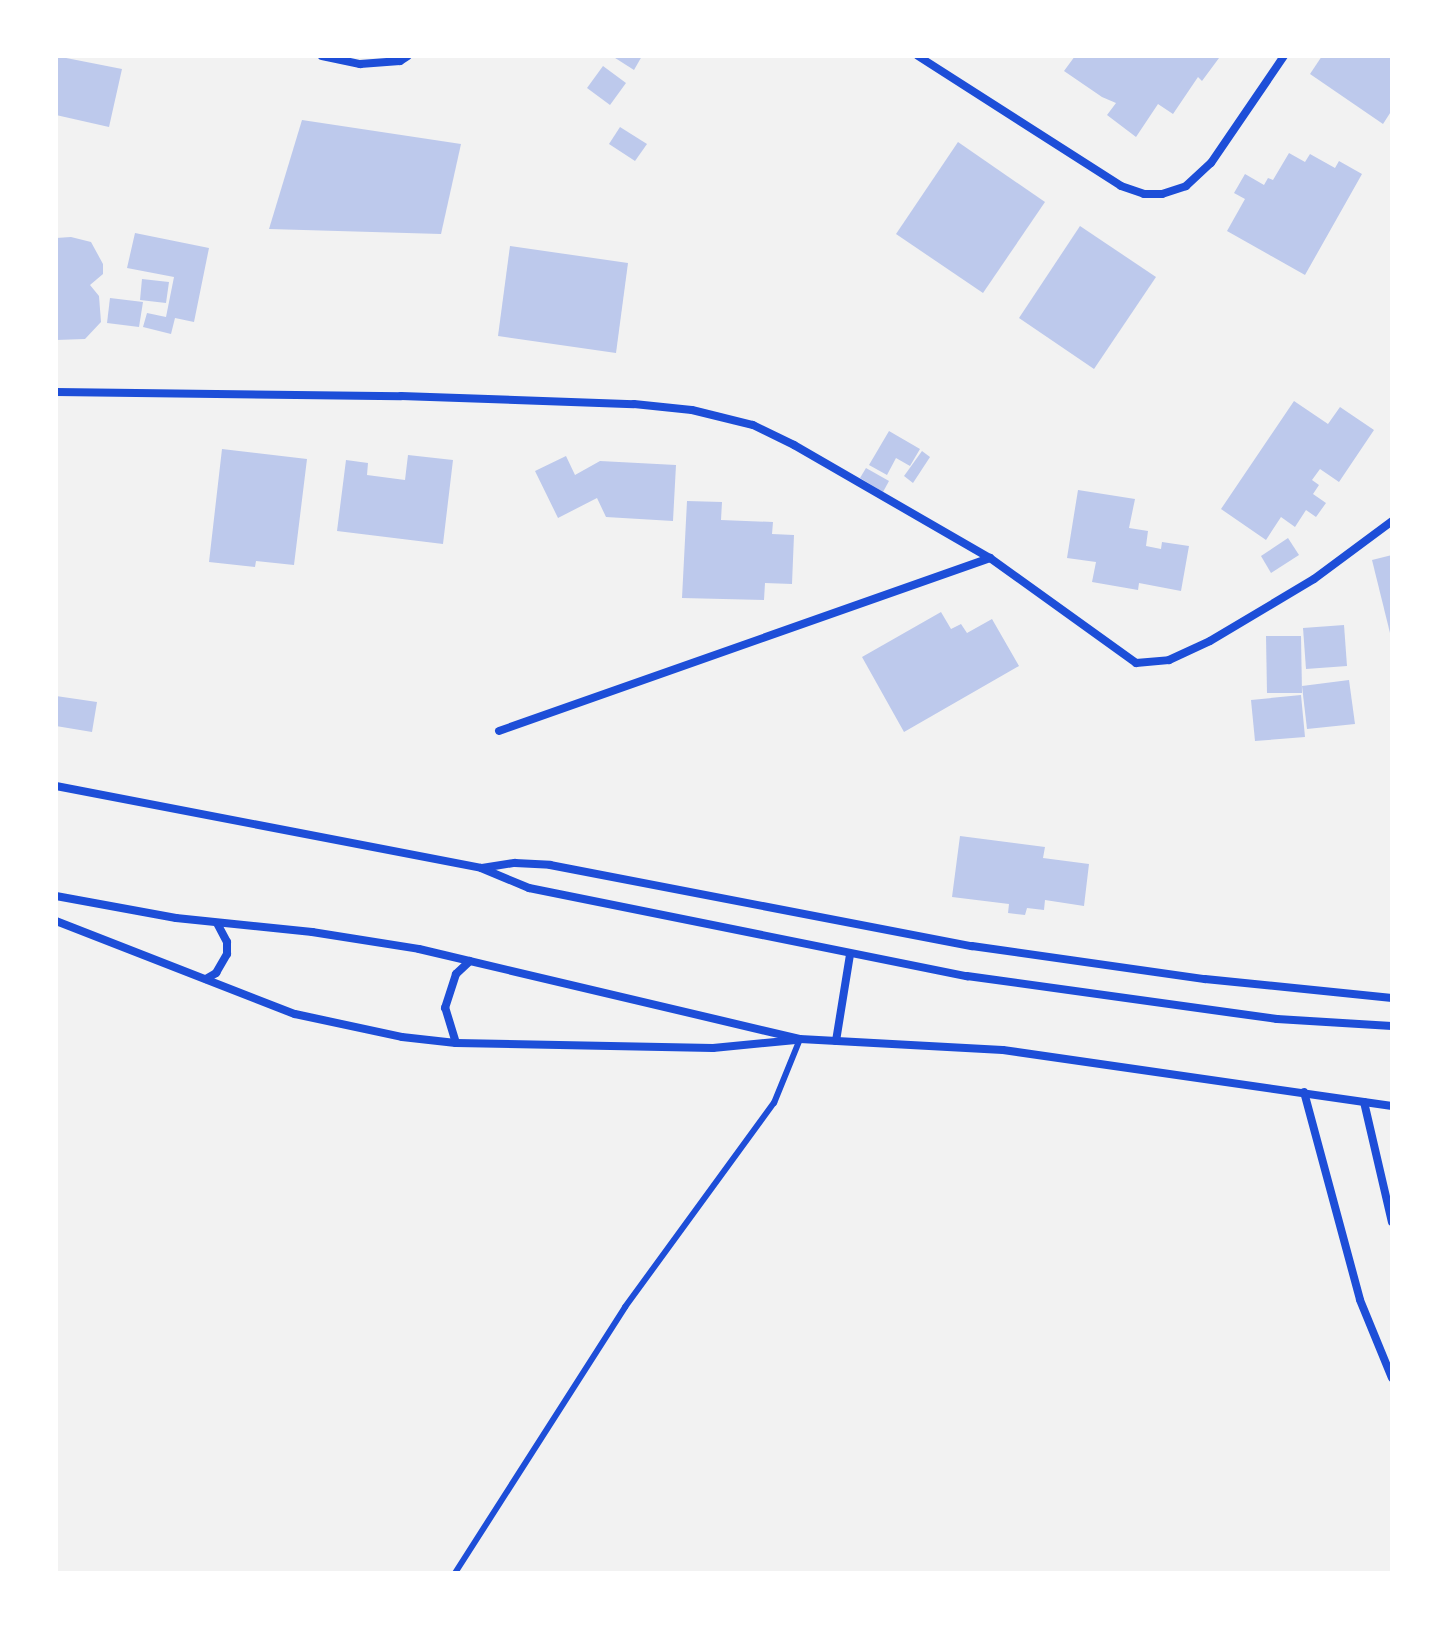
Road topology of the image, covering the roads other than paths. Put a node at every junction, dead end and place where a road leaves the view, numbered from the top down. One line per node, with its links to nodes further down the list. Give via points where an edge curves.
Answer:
1 (322, 56): 2 (street, via 360,64)
2 (408, 56)
3 (918, 56): 4 (street, via 1121,186 1144,194 1186,186 1211,163)
4 (1284, 56)
5 (56, 392): 7 (street, via 401,396 692,410 753,425 794,445)
6 (1392, 521): 7 (street, via 1314,579 1210,641 1151,663 1136,663 1104,643)
7 (990, 558): 8 (street)
8 (499, 731)
9 (56, 786): 10 (street)
10 (481, 868): 14 (street, via 529,888); 17 (street, via 550,865 972,946 1205,979)
11 (56, 896): 13 (street)
12 (56, 921): 16 (street)
13 (217, 923): 15 (street, via 366,940); 16 (street, via 227,954)
14 (850, 955): 18 (street, via 1084,994 1277,1019); 20 (street)
15 (470, 961): 19 (street); 21 (street, via 456,974 445,1008)
16 (206, 979): 21 (street, via 295,1014)
17 (1392, 998)
18 (1392, 1026)
19 (800, 1039): 20 (street); 21 (street, via 742,1048); 27 (lane, via 774,1103 625,1307)
20 (836, 1041): 22 (street, via 1003,1050)
21 (456, 1043)
22 (1304, 1092): 23 (street); 26 (street, via 1360,1300)
23 (1364, 1102): 24 (street); 25 (street)
24 (1392, 1106)
25 (1392, 1222)
26 (1392, 1378)
27 (455, 1573)

